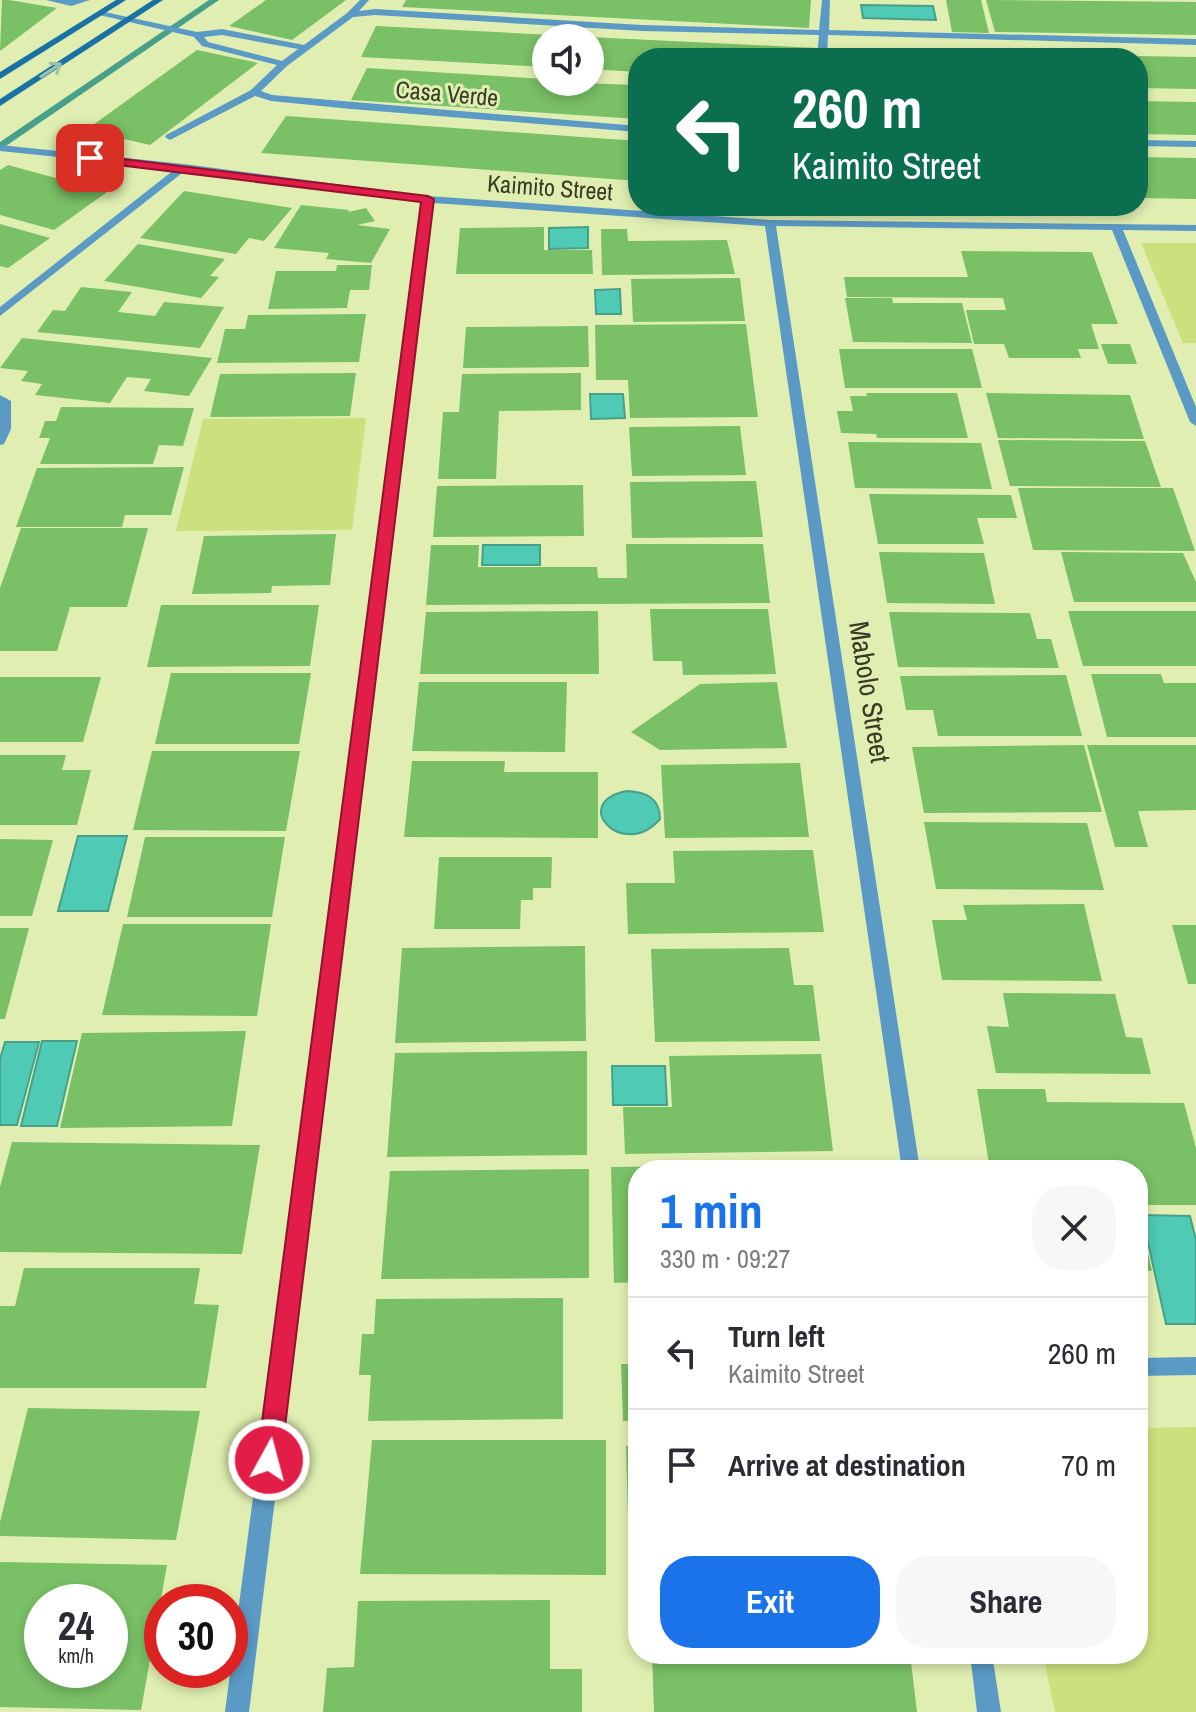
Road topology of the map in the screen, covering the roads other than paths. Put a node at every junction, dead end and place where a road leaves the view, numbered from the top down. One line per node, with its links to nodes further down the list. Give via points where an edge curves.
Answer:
1 (50, 0): 2 (street)
2 (86, 0)
3 (122, 0): 7 (main road)
4 (159, 0): 9 (main road)
5 (365, 0): 8 (street)
6 (826, 0): 11 (street)
7 (100, 14): 9 (street); 16 (main road)
8 (350, 15): 11 (street); 13 (street)
9 (128, 20): 10 (street); 18 (main road, one-way to 9)
10 (195, 34): 13 (street, via 222,32); 15 (street, via 205,44)
11 (824, 34): 12 (street); 14 (street)
12 (1196, 42)
13 (305, 48): 15 (street)
14 (823, 48)
15 (284, 64): 17 (street)
16 (2, 73)
17 (254, 92): 19 (street, Casa Verde, via 319,103); 20 (street)
18 (0, 103)
19 (628, 128)
20 (170, 137)
21 (1148, 143): 22 (street)
22 (1196, 144)
23 (0, 148): 24 (street, Kaimito Street)
24 (184, 167): 25 (street, Kaimito Street); 31 (street)
25 (428, 199): 26 (street, Kaimito Street); 39 (street)
26 (628, 213)
27 (670, 216): 28 (street, Kaimito Street)
28 (770, 223): 29 (street, Kaimito Street); 35 (street, Mabolo Street)
29 (1117, 228): 30 (street, Kaimito Street); 33 (street)
30 (1196, 228)
31 (0, 313)
32 (0, 399): 34 (street, via 5,401 5,429)
33 (1196, 422)
34 (0, 441)
35 (910, 1160)
36 (1196, 1366): 37 (street)
37 (1148, 1367)
38 (982, 1664): 40 (street)
39 (237, 1712)
40 (989, 1712)

